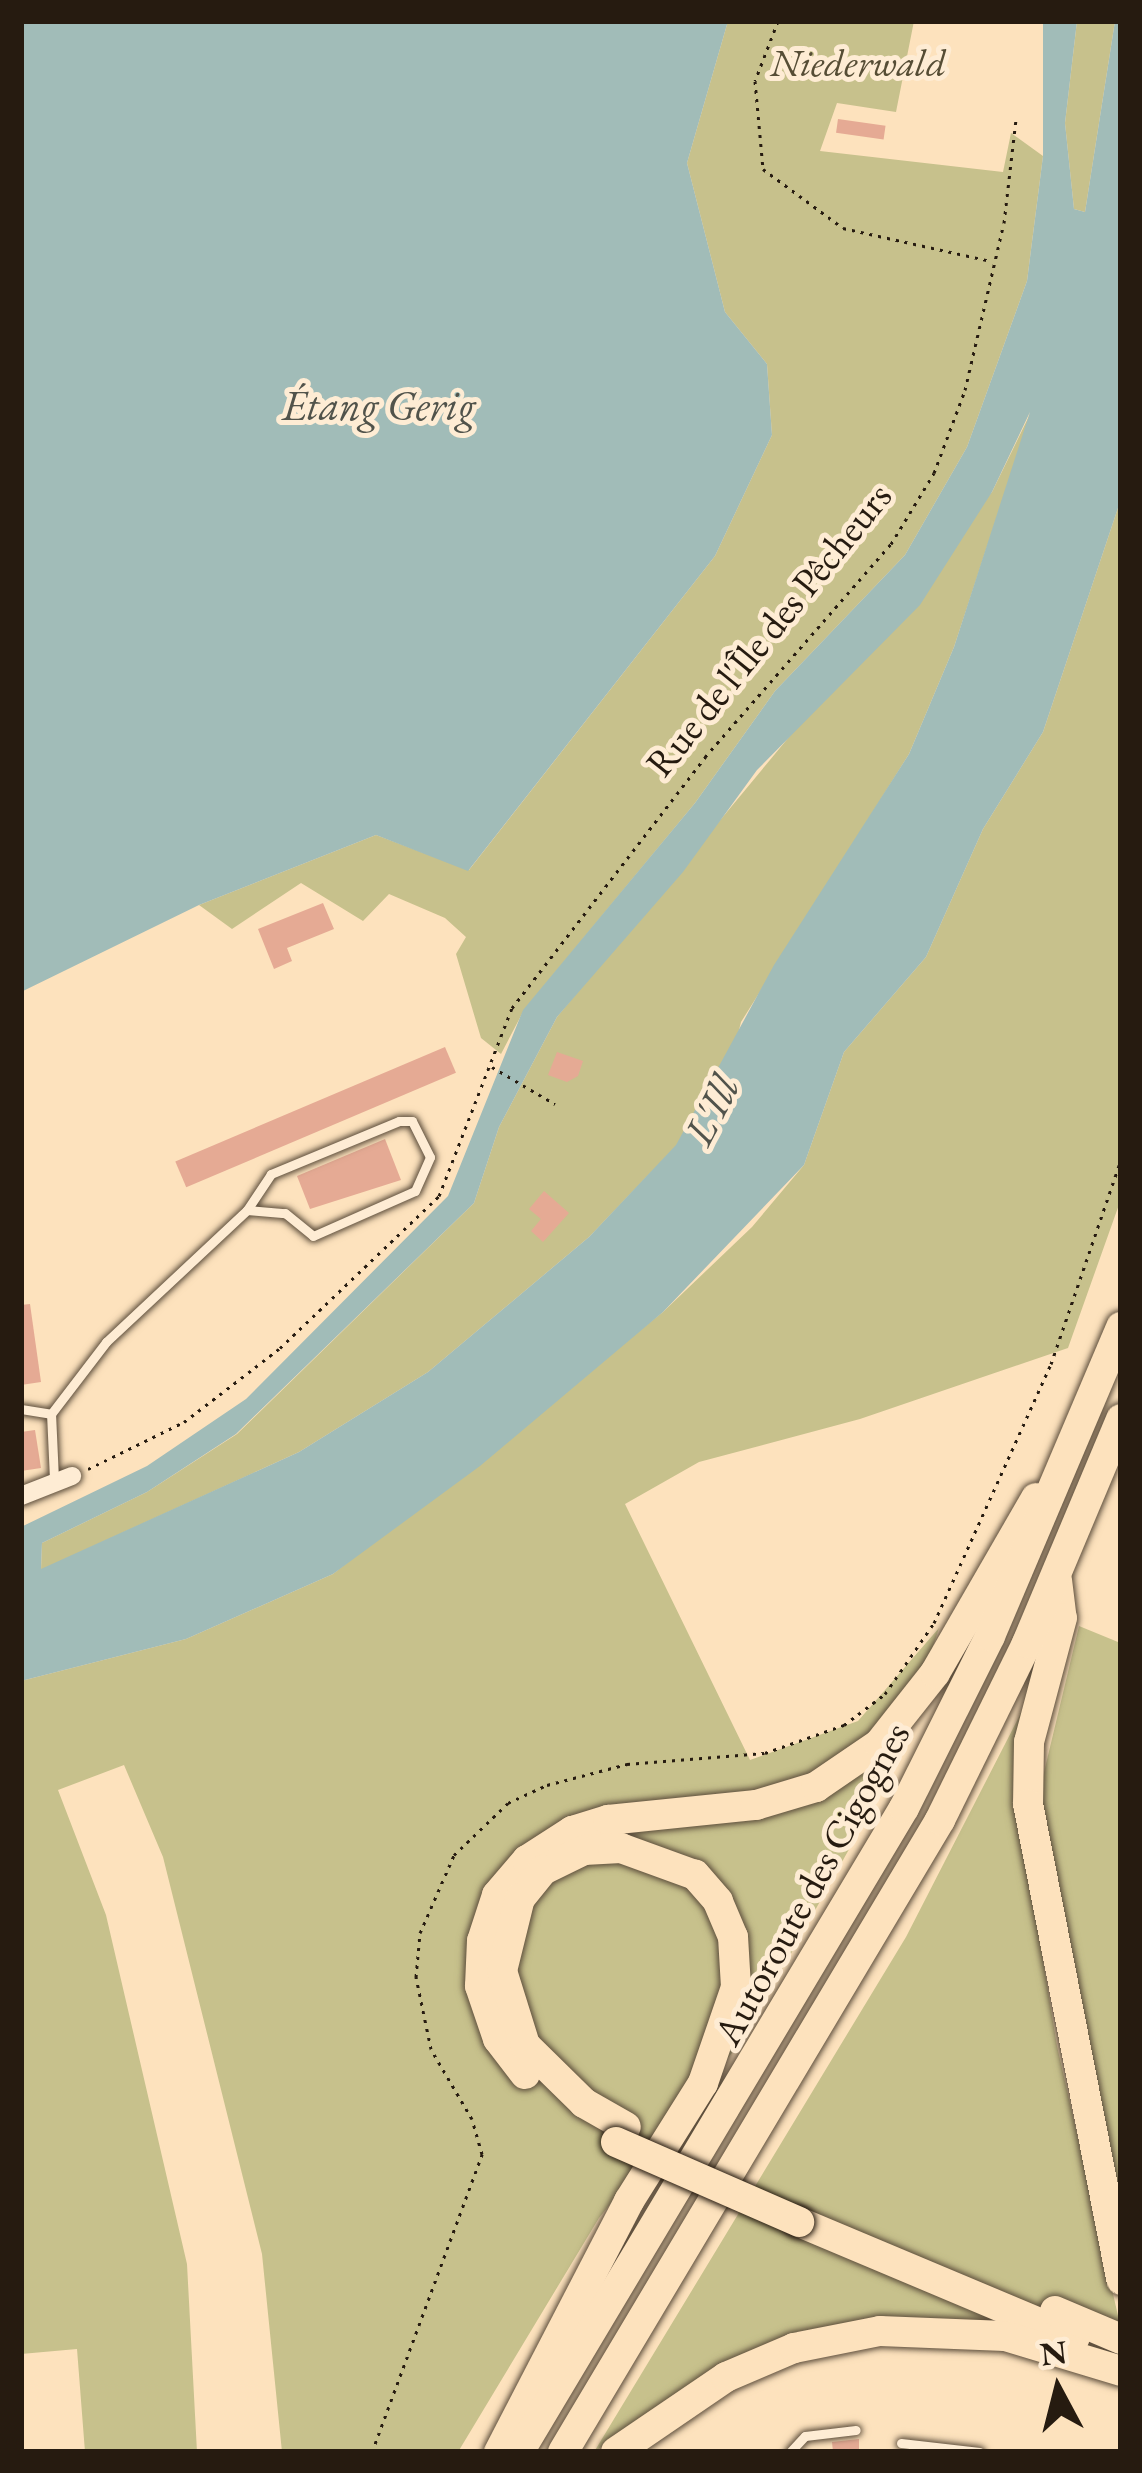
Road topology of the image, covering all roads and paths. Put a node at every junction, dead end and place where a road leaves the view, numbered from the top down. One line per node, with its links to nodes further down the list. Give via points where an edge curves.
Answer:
1 (778, 21): 3 (path, via 755,81 763,170 843,228)
2 (1016, 120): 3 (path, Rue de l'Île des Pêcheurs)
3 (993, 262): 4 (path, Rue de l'Île des Pêcheurs, via 965,390 934,473 902,526 705,757 512,1008)
4 (490, 1066): 5 (path); 11 (path, Rue de l'Île des Pêcheurs, via 439,1196 184,1422)
5 (555, 1104)
6 (247, 1210): 6 (lane, via 285,1213 313,1236 415,1191 430,1157 412,1121 399,1121 271,1174); 9 (lane, via 106,1342)
7 (1121, 1327): 12 (highway, Autoroute des Cigognes)
8 (21, 1409): 9 (lane)
9 (52, 1414): 13 (lane)
10 (1121, 1419): 15 (highway, Autoroute des Cigognes)
11 (72, 1476): 13 (street)
12 (1060, 1476): 16 (highway, via 1026,1507 935,1673 879,1744 816,1787 755,1805 572,1831 527,1860 497,1895 482,1941 480,1986 498,2039 540,2088); 25 (highway, Autoroute des Cigognes, via 872,1868)
13 (53, 1484): 14 (street)
14 (21, 1496)
15 (1056, 1575): 18 (highway, via 1062,1618 1029,1742 1028,1804); 26 (highway, Autoroute des Cigognes, via 940,1820 865,1956)
16 (621, 2134): 17 (highway, bridge); 24 (highway, via 525,2045 502,1971 520,1898 544,1870 584,1850 621,1848 695,1875 718,1900 733,1937 736,1987 703,2083 629,2201)
17 (803, 2214): 19 (highway); 20 (highway)
18 (1121, 2280)
19 (1121, 2339)
20 (1121, 2357)
21 (1121, 2371): 27 (highway, via 1006,2336 880,2331 794,2348 726,2377)
22 (856, 2429): 28 (lane, via 805,2435)
23 (901, 2443): 29 (lane)
24 (499, 2452)
25 (519, 2452)
26 (563, 2452)
27 (616, 2452)
28 (790, 2452)
29 (979, 2452)

